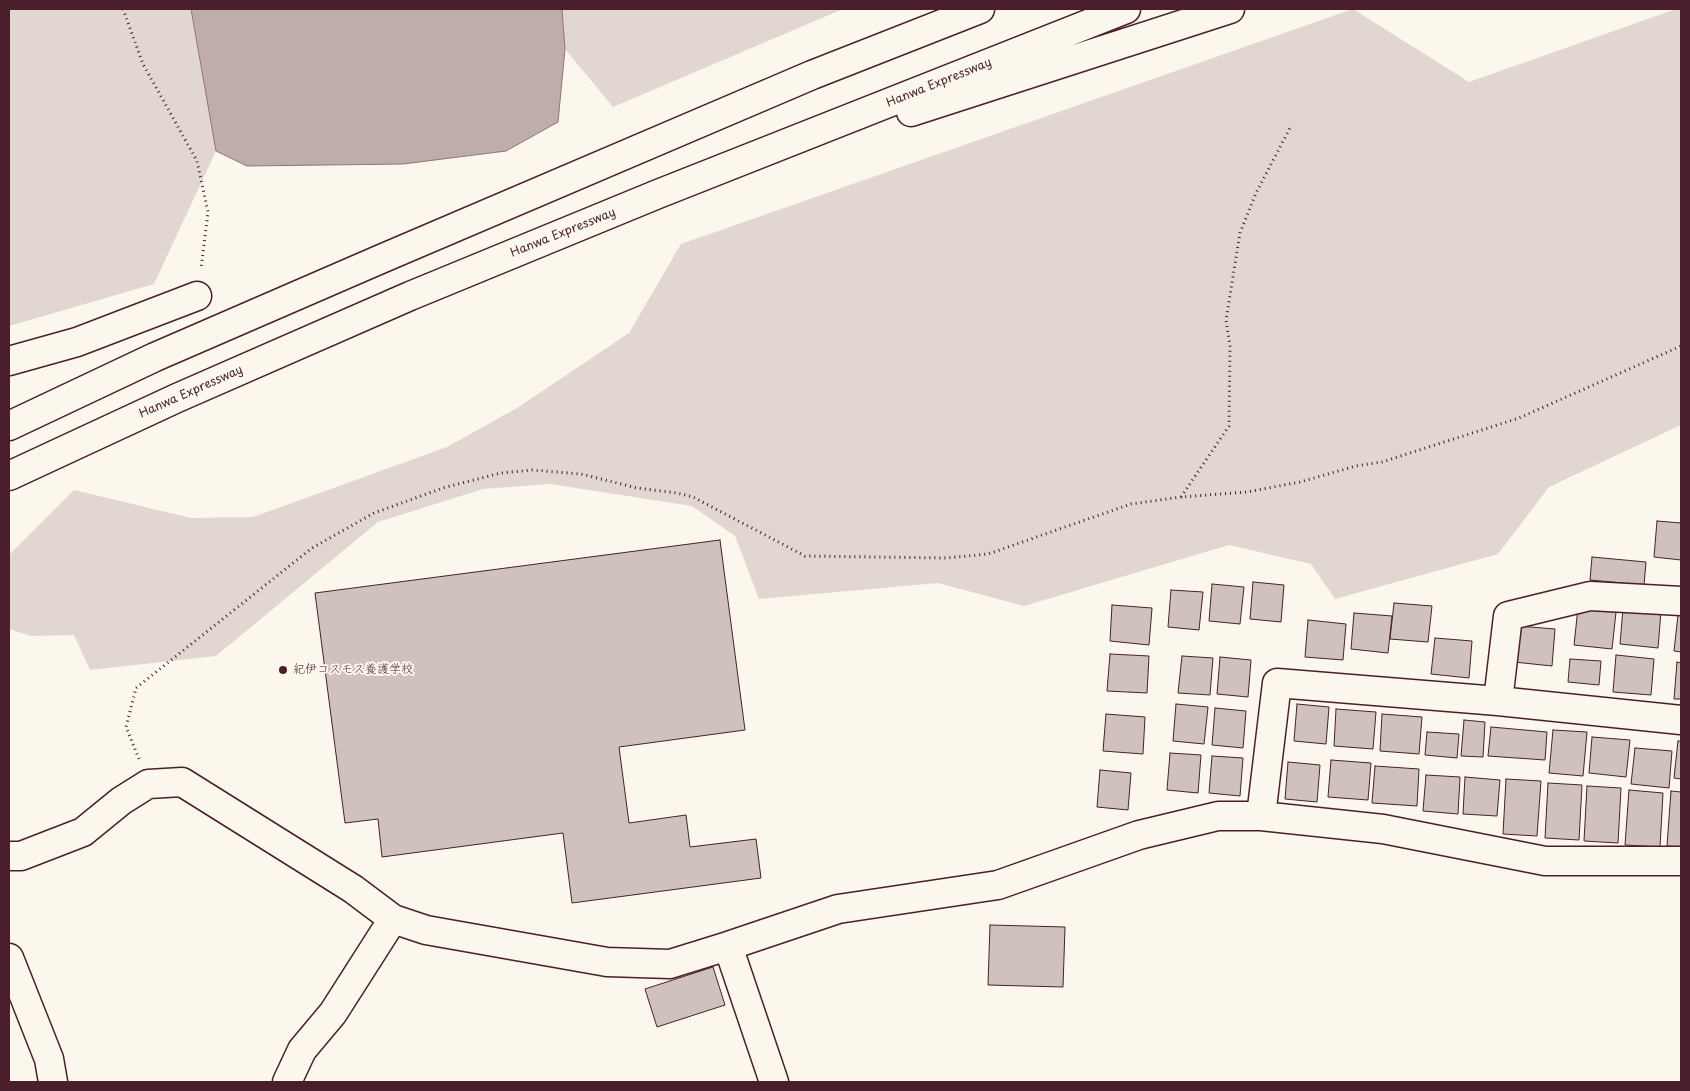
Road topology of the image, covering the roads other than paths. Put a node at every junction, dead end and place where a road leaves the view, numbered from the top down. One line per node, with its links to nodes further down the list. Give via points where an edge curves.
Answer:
1 (953, 9): 5 (main road)
2 (980, 9): 5 (main road)
3 (1126, 9): 6 (main road, Hanwa Expressway)
4 (1230, 9): 6 (main road)
5 (812, 75): 9 (main road, via 372,263)
6 (658, 194): 10 (main road, Hanwa Expressway, via 392,304)
7 (197, 296): 8 (main road, via 77,342)
8 (9, 361)
9 (9, 426)
10 (9, 476)
11 (1681, 601): 12 (main road, via 1590,596 1508,616)
12 (1498, 701): 13 (main road); 14 (main road, via 1277,683)
13 (1681, 720)
14 (1261, 816): 16 (main road, via 1383,829 1545,861); 18 (main road, via 1218,816 1139,835 998,884 838,909)
15 (9, 856): 17 (main road, via 21,856 83,832 148,784 182,782 353,889)
16 (1681, 861)
17 (393, 919): 18 (main road, via 426,930 607,962 670,964); 21 (main road, via 334,1013 302,1050)
18 (728, 946): 22 (main road)
19 (9, 958): 20 (main road, via 49,1059)
20 (53, 1082)
21 (287, 1082)
22 (774, 1082)

